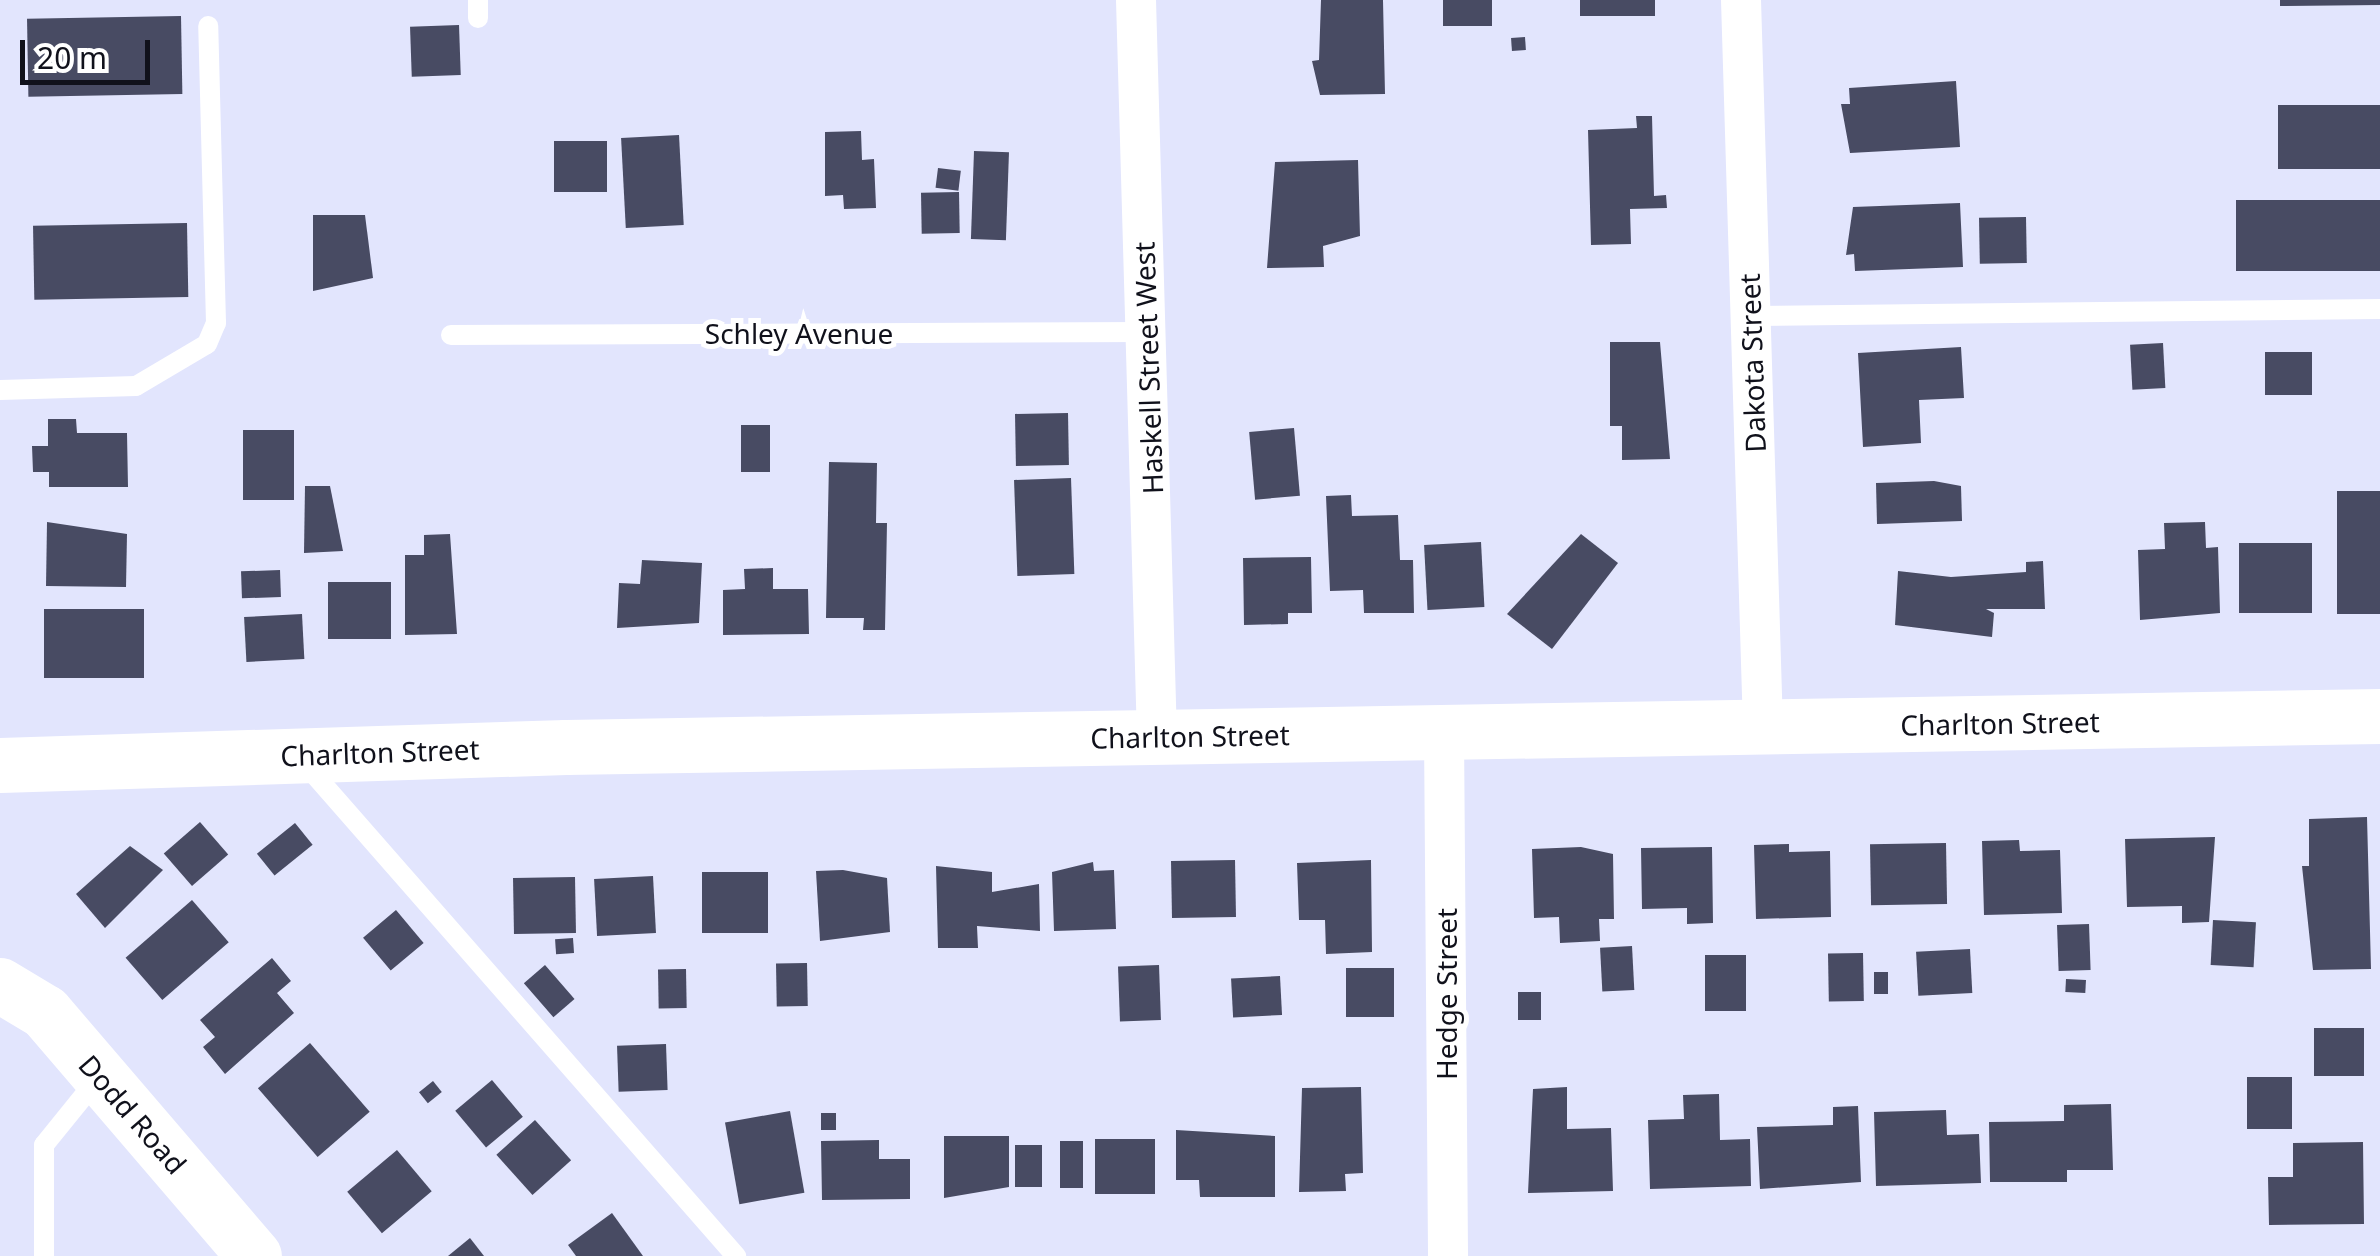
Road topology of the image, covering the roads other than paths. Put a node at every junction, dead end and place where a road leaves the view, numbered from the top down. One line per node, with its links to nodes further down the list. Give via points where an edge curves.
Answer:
1 (1136, 0): 6 (street, Haskell Street West)
2 (1742, 0): 5 (street, Dakota Street)
3 (208, 26): 8 (lane, via 216,323 207,344 136,386)
4 (2380, 309): 5 (lane)
5 (1751, 316): 10 (street, Dakota Street)
6 (1147, 332): 7 (lane, Schley Avenue); 12 (street, Haskell Street West)
7 (451, 335)
8 (0, 390)
9 (2380, 716): 10 (street, Charlton Street)
10 (1763, 727): 11 (street, Charlton Street)
11 (1444, 732): 12 (street, Charlton Street); 20 (street, Hedge Street)
12 (1157, 737): 13 (street, Charlton Street)
13 (297, 754): 14 (street, Charlton Street); 19 (lane)
14 (0, 765)
15 (0, 985): 16 (street, Dodd Road, via 45,1012)
16 (100, 1075): 17 (street, Dodd Road); 18 (lane, via 44,1144)
17 (233, 1248)
18 (44, 1256)
19 (736, 1256)
20 (1448, 1256)

